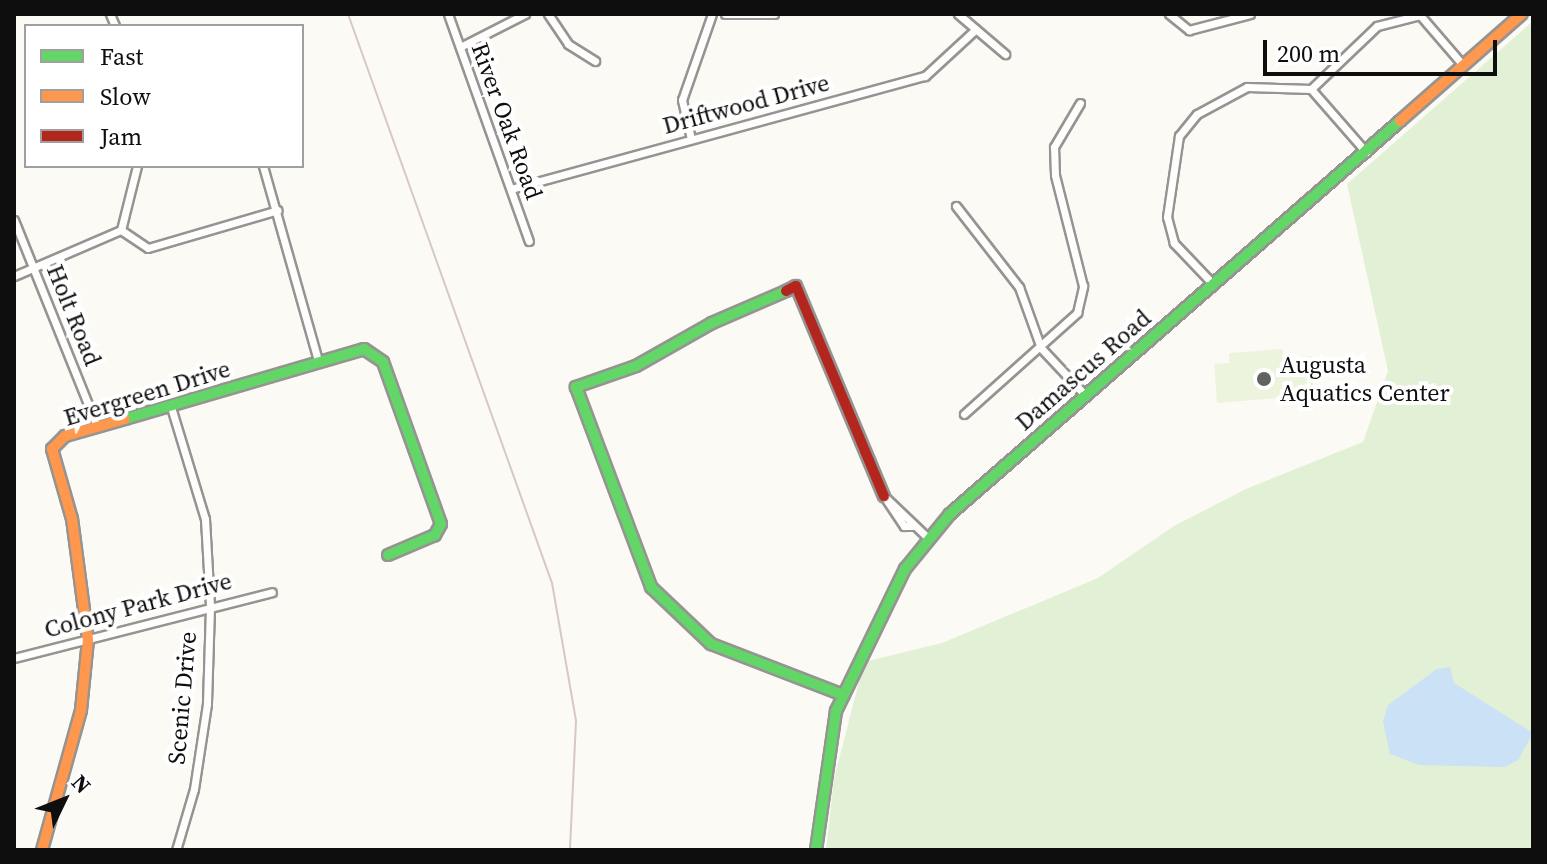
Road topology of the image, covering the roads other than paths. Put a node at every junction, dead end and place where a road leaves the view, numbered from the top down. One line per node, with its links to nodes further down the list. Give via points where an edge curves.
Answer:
1 (448, 14): 13 (street, River Oak Road)
2 (525, 14): 13 (street)
3 (548, 14): 15 (street, via 568,44)
4 (712, 14): 19 (street, via 682,100)
5 (725, 14): 6 (street)
6 (774, 14)
7 (958, 14): 12 (street)
8 (1169, 14): 9 (street, via 1189,30)
9 (1250, 14)
10 (1420, 14): 16 (street); 17 (street, via 1377,26)
11 (1522, 14): 16 (street, Damascus Road)
12 (976, 29): 14 (street); 19 (street, Driftwood Drive, via 925,76)
13 (460, 47): 23 (street, River Oak Road)
14 (1005, 54)
15 (595, 61)
16 (1462, 64): 20 (street, Damascus Road)
17 (1311, 89): 20 (street); 31 (street, via 1247,87 1197,114 1179,136 1167,217 1174,243)
18 (1080, 103): 32 (street, via 1054,147 1055,175 1083,286 1071,322)
19 (691, 139): 23 (street, Driftwood Drive)
20 (1366, 152): 31 (street, Damascus Road)
21 (136, 168): 27 (street)
22 (264, 168): 25 (street)
23 (511, 189): 28 (street, River Oak Road)
24 (956, 206): 32 (street, via 1019,287)
25 (278, 210): 27 (street, via 148,248); 33 (street, via 295,296)
26 (14, 220): 29 (street, Holt Road)
27 (121, 230): 29 (street)
28 (529, 241)
29 (34, 268): 30 (street); 37 (street, Holt Road)
30 (14, 276)
31 (1213, 284): 34 (street, Damascus Road)
32 (1041, 348): 34 (street); 36 (street)
33 (318, 361): 35 (street, Evergreen Drive); 40 (street, Evergreen Drive, via 364,349 383,362 441,524 435,535)
34 (1084, 394): 39 (street, Damascus Road)
35 (171, 407): 37 (street, Evergreen Drive); 42 (street, Scenic Drive, via 205,519)
36 (964, 414)
37 (97, 426): 43 (street, Evergreen Drive, via 65,436 52,449 72,519)
38 (884, 496): 39 (street, via 891,497); 45 (street, via 796,286 712,323 636,366 576,387 659,596 711,644)
39 (929, 539): 45 (street, Damascus Road, via 905,569)
40 (388, 555)
41 (272, 592): 42 (street, Colony Park Drive)
42 (210, 607): 43 (street, Colony Park Drive); 47 (street, Scenic Drive, via 207,704 194,789)
43 (88, 640): 44 (street, Colony Park Drive); 46 (street, Evergreen Drive, via 81,710)
44 (14, 658)
45 (843, 695): 48 (street, Damascus Road, via 822,782)
46 (42, 850)
47 (176, 850)
48 (816, 850)

